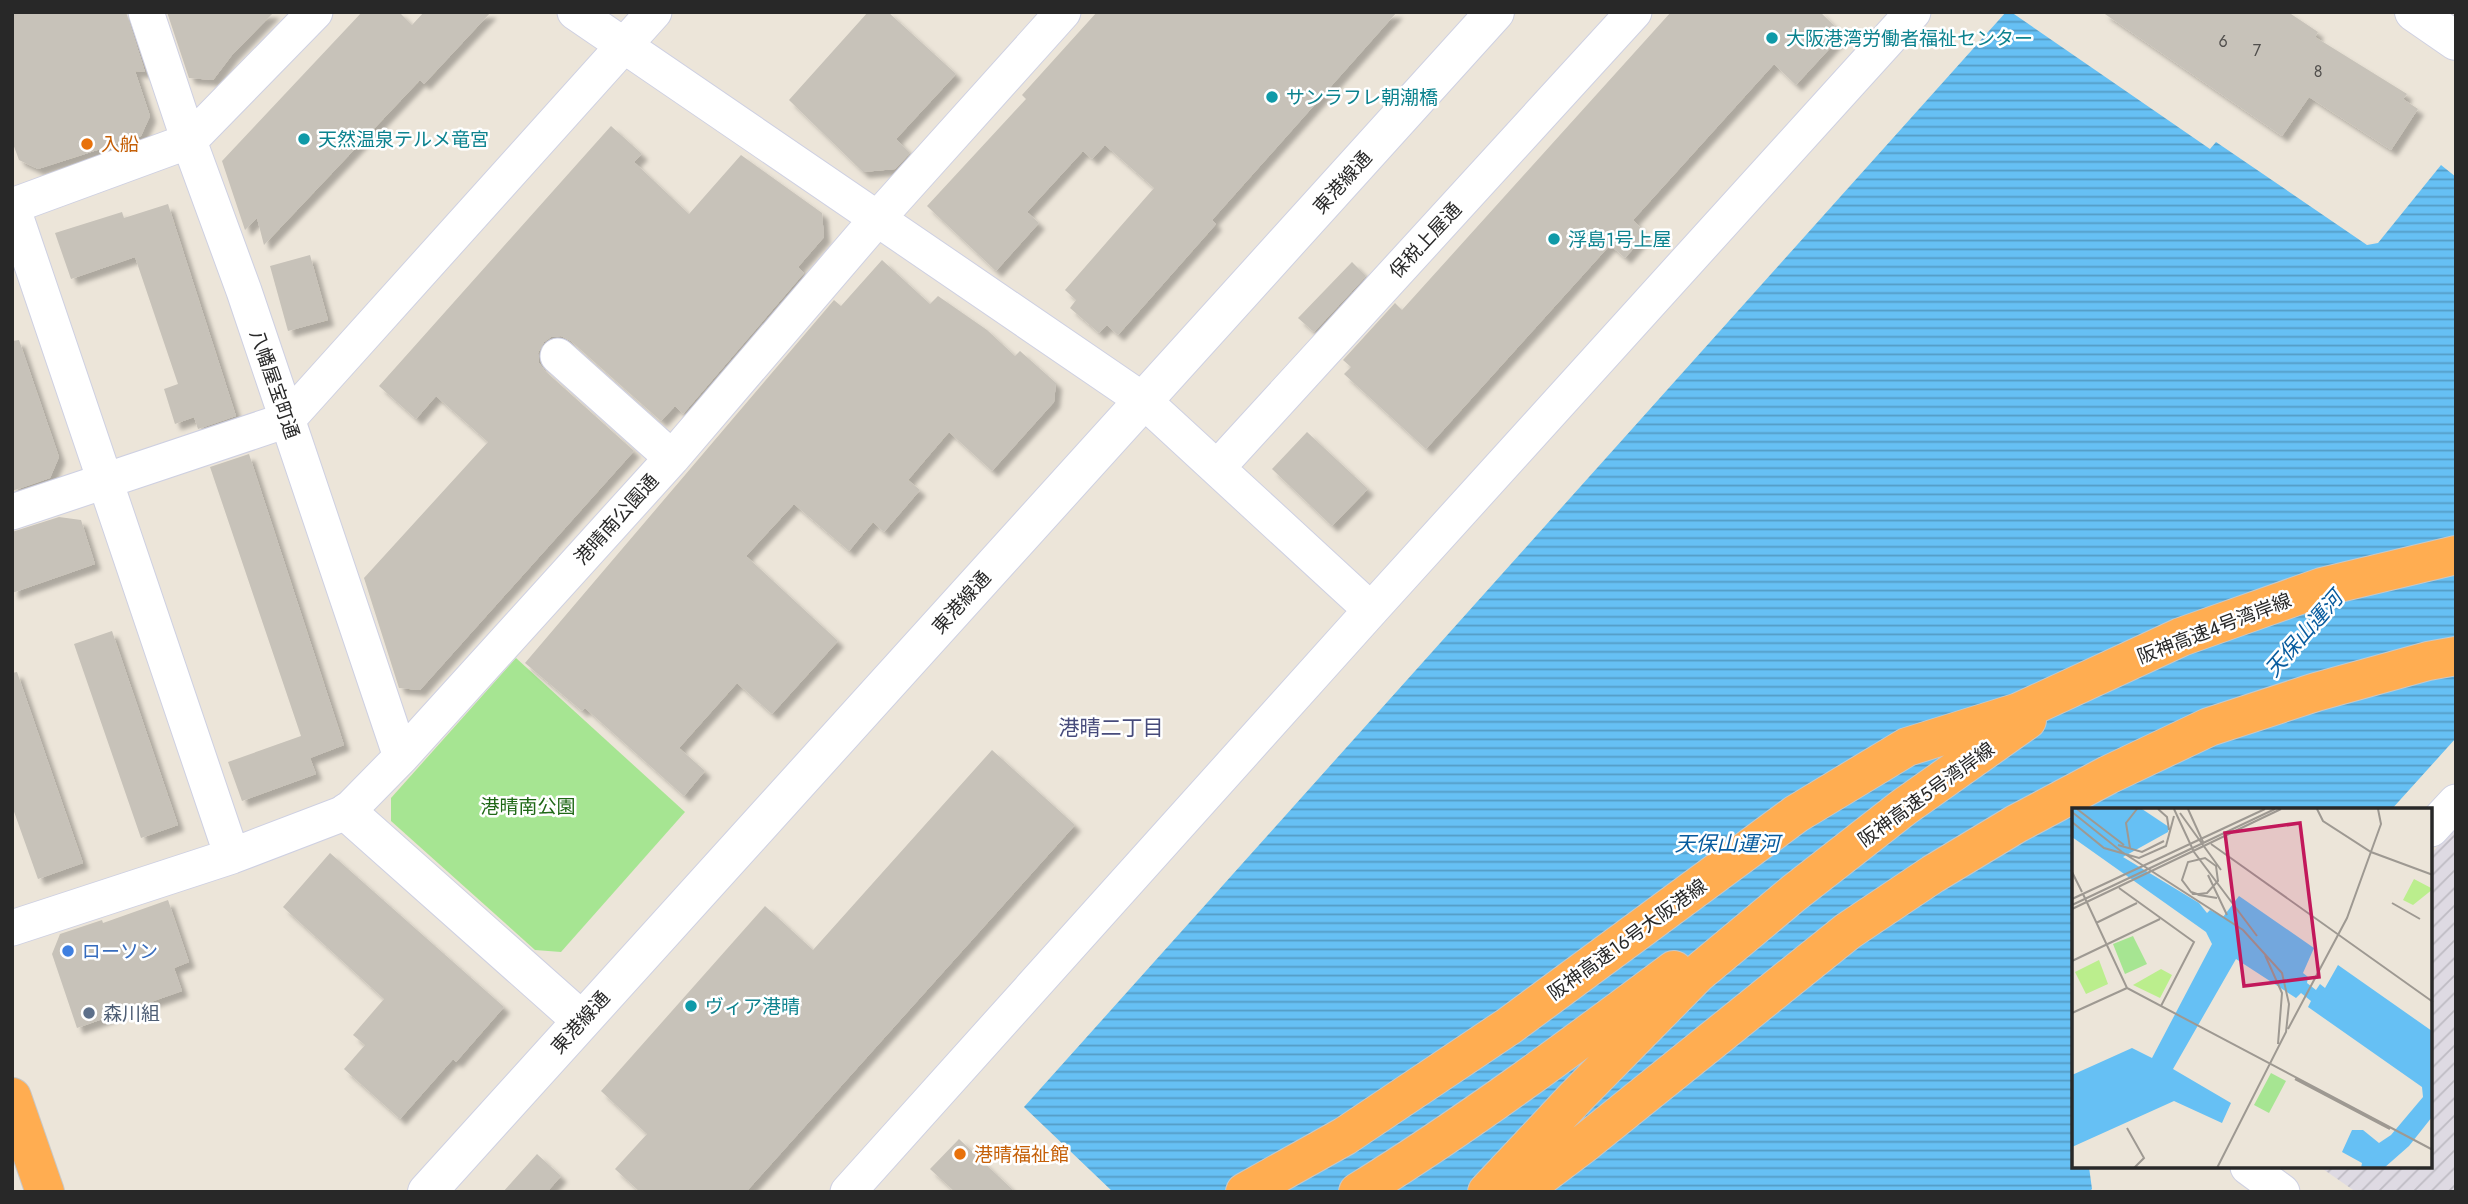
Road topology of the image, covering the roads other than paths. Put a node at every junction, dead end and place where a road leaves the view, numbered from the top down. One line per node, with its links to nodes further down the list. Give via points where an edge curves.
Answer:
1 (146, 12): 12 (street, 八幡屋宝町通)
2 (316, 12): 12 (street)
3 (575, 12): 11 (street)
4 (654, 12): 11 (street)
5 (1063, 12): 14 (street, 港晴南公園通)
6 (1495, 12): 16 (street, 東港線通)
7 (1634, 12): 19 (street, 保税上屋通)
8 (1913, 12): 24 (street)
9 (2414, 12): 10 (street)
10 (2456, 41)
11 (622, 45): 14 (street); 17 (street)
12 (189, 141): 13 (street); 17 (street, 八幡屋宝町通)
13 (12, 206): 20 (street)
14 (877, 219): 16 (street); 18 (street, 港晴南公園通)
15 (558, 356): 18 (street)
16 (1144, 401): 19 (street); 34 (street, 東港線通)
17 (287, 420): 20 (street); 28 (street, 八幡屋宝町通)
18 (672, 458): 28 (street, 港晴南公園通)
19 (1216, 468): 24 (street)
20 (106, 480): 21 (street); 32 (street)
21 (12, 512)
22 (2456, 542): 42 (highway, 阪神高速5号湾岸線, via 2340,570 2225,606 2064,694 1905,807 1697,974)
23 (2456, 555): 27 (highway, 阪神高速4号湾岸線, via 2322,587 2181,637)
24 (1371, 610): 39 (street)
25 (2456, 639): 44 (highway, via 2307,677 2204,713 2102,761 1922,863 1840,919 1746,995 1685,1049)
26 (2456, 656): 43 (highway, via 2316,692 2209,727 2016,824 1848,931)
27 (2019, 712): 40 (highway, 阪神高速16号大阪港線, via 1907,747 1796,814 1509,1026 1345,1136); 41 (highway, via 1517,1087)
28 (401, 757): 30 (street, 港晴南公園通)
29 (2456, 802): 31 (street)
30 (347, 812): 32 (street); 34 (street)
31 (2433, 827)
32 (232, 856): 33 (street)
33 (12, 928)
34 (581, 1020): 38 (street, 東港線通)
35 (12, 1097): 37 (highway)
36 (2251, 1169): 45 (street)
37 (45, 1192)
38 (427, 1192)
39 (848, 1192)
40 (1245, 1192)
41 (1358, 1192)
42 (1487, 1192)
43 (1520, 1192)
44 (1548, 1192)
45 (2282, 1192)

